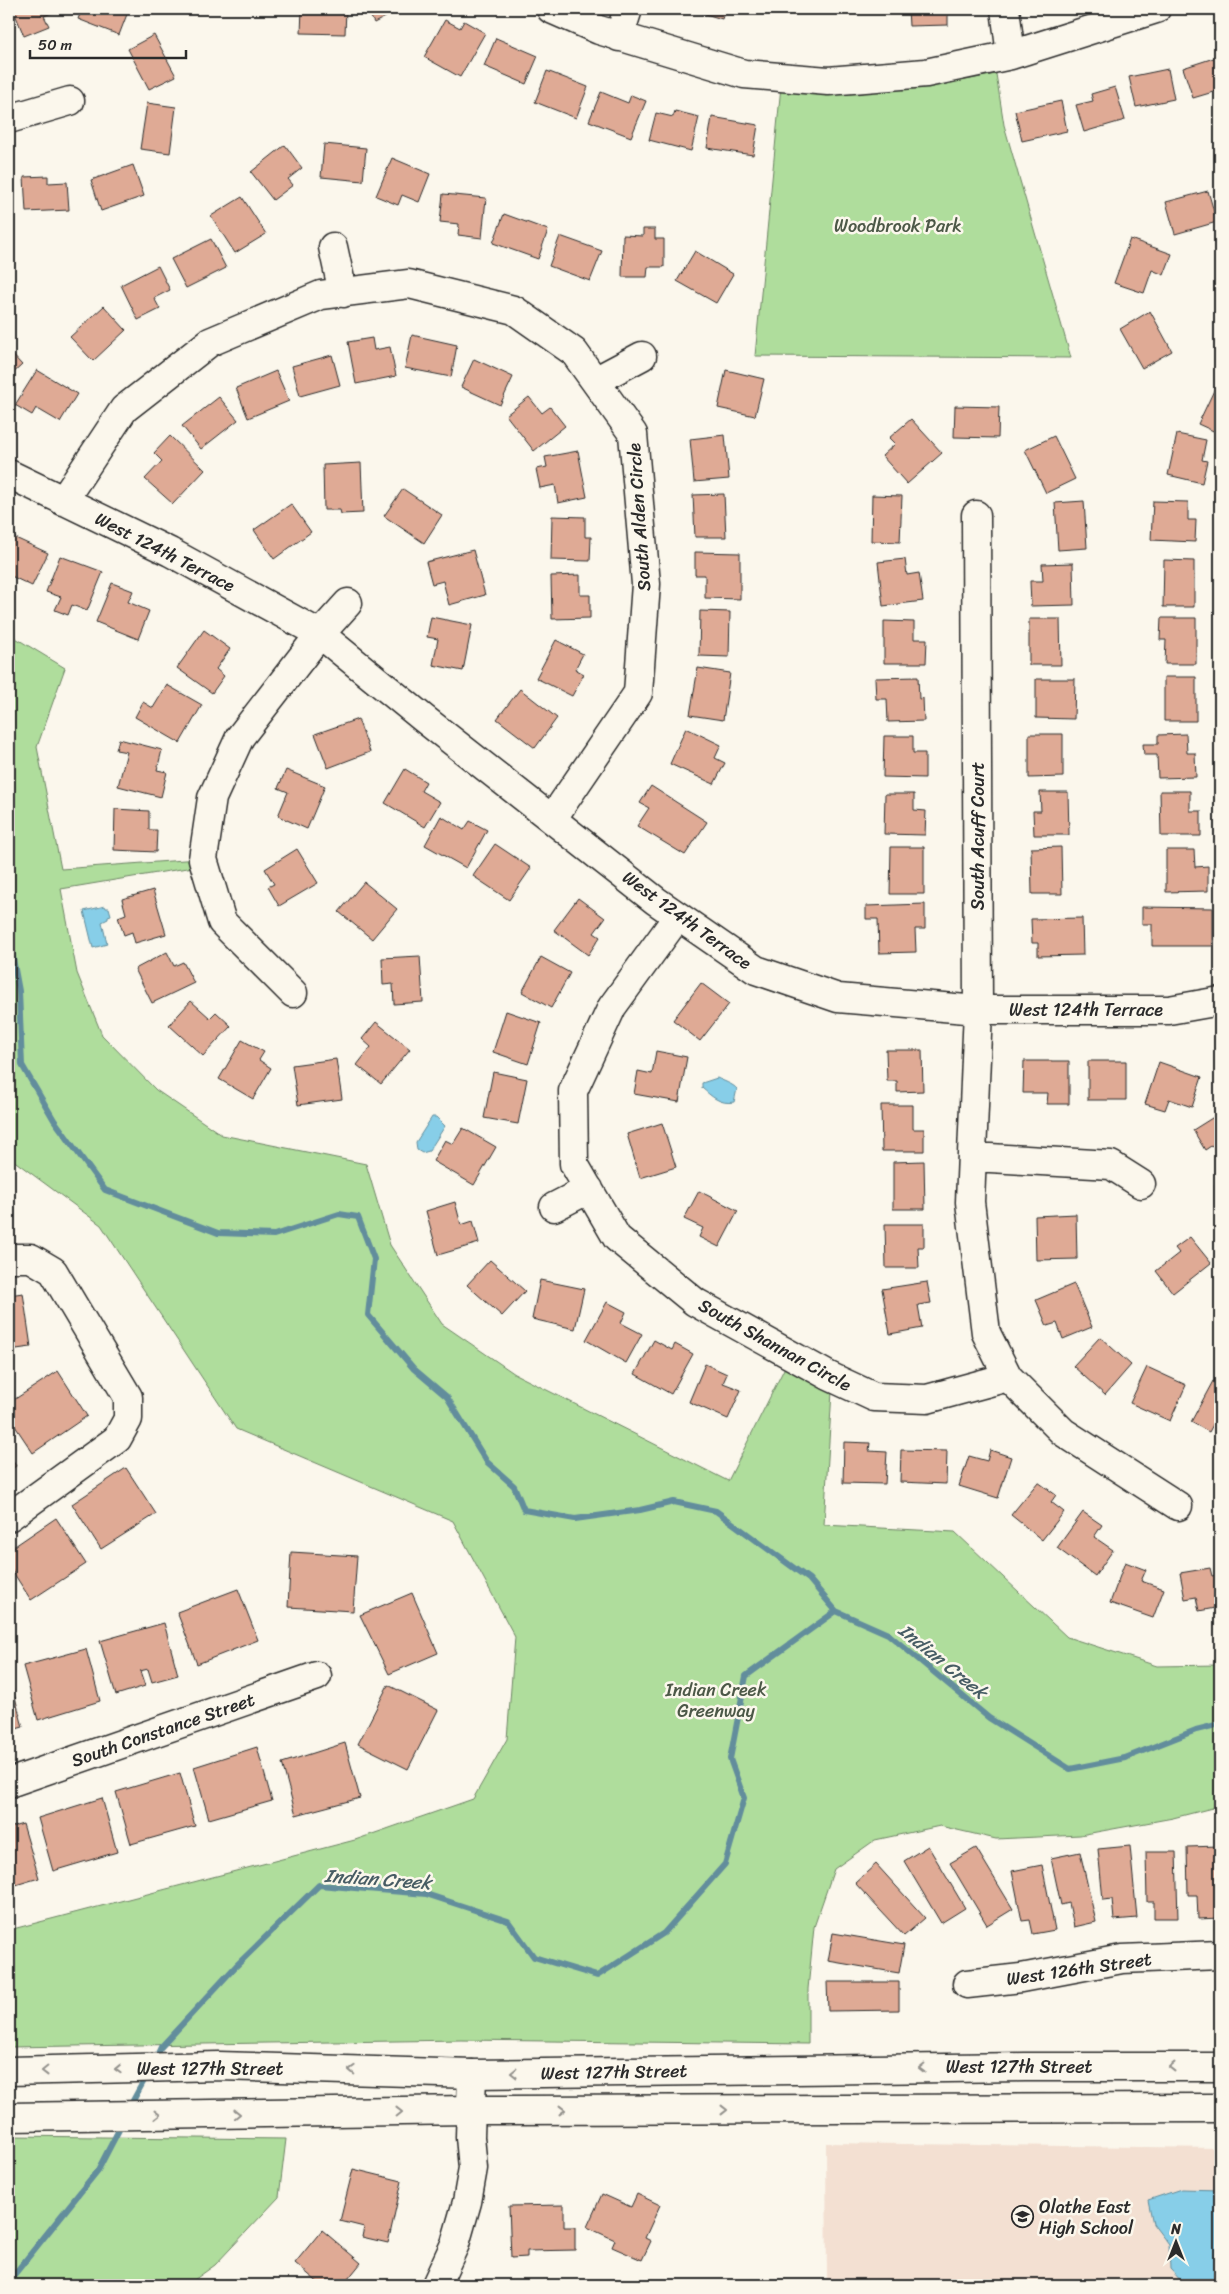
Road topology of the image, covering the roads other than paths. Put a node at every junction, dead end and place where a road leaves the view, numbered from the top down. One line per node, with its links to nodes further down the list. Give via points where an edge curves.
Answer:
1 (551, 9): 5 (street)
2 (628, 9): 5 (street)
3 (1005, 9): 6 (street)
4 (1156, 9): 6 (street)
5 (619, 36): 6 (street, via 744,74 828,81 926,73)
6 (1011, 55)
7 (70, 101): 8 (street)
8 (9, 119)
9 (333, 247): 10 (street)
10 (343, 293): 12 (street, South Alden Circle, via 409,284 514,310 574,352); 14 (street, South Alden Circle, via 321,296 210,342 124,409)
11 (642, 356): 12 (street)
12 (595, 381): 18 (street, South Alden Circle, via 633,434 646,584 638,693)
13 (9, 474): 14 (street, West 124th Terrace)
14 (63, 501): 17 (street, West 124th Terrace, via 170,552)
15 (976, 515): 22 (street, South Acuff Court)
16 (348, 603): 17 (street)
17 (320, 634): 18 (street, West 124th Terrace); 20 (street, via 240,737 212,798 203,859 222,922)
18 (552, 819): 19 (street, West 124th Terrace)
19 (678, 916): 22 (street, West 124th Terrace, via 756,970 838,998); 25 (street, South Shannan Circle, via 612,1007 573,1091 574,1164)
20 (293, 993)
21 (1220, 1001): 22 (street, West 124th Terrace, via 1169,1010)
22 (978, 1010): 23 (street, South Acuff Court)
23 (973, 1157): 24 (street, via 1111,1165); 28 (street, South Acuff Court, via 970,1202 986,1333)
24 (1141, 1184)
25 (589, 1189): 26 (street); 28 (street, South Shannan Circle, via 616,1238 695,1302 874,1397 926,1399)
26 (554, 1207)
27 (9, 1258): 30 (street, via 31,1258 53,1271 128,1397 128,1419 117,1439)
28 (1008, 1377): 29 (street, South Acuff Court, via 1063,1432)
29 (1178, 1506)
30 (9, 1517)
31 (316, 1676): 32 (street, South Constance Street)
32 (9, 1783)
33 (1220, 1956): 34 (street, West 126th Street, via 1122,1959 1021,1978)
34 (967, 1984)
35 (1220, 2068): 37 (street, West 127th Street, one-way to 37, via 1025,2067)
36 (9, 2071): 37 (street, West 127th Street, one-way to 36, via 219,2066)
37 (472, 2074): 39 (street)
38 (1220, 2108): 39 (street, West 127th Street, one-way to 38)
39 (470, 2110): 40 (street, West 127th Street, one-way to 39); 41 (street, via 473,2168)
40 (9, 2117)
41 (446, 2282)

